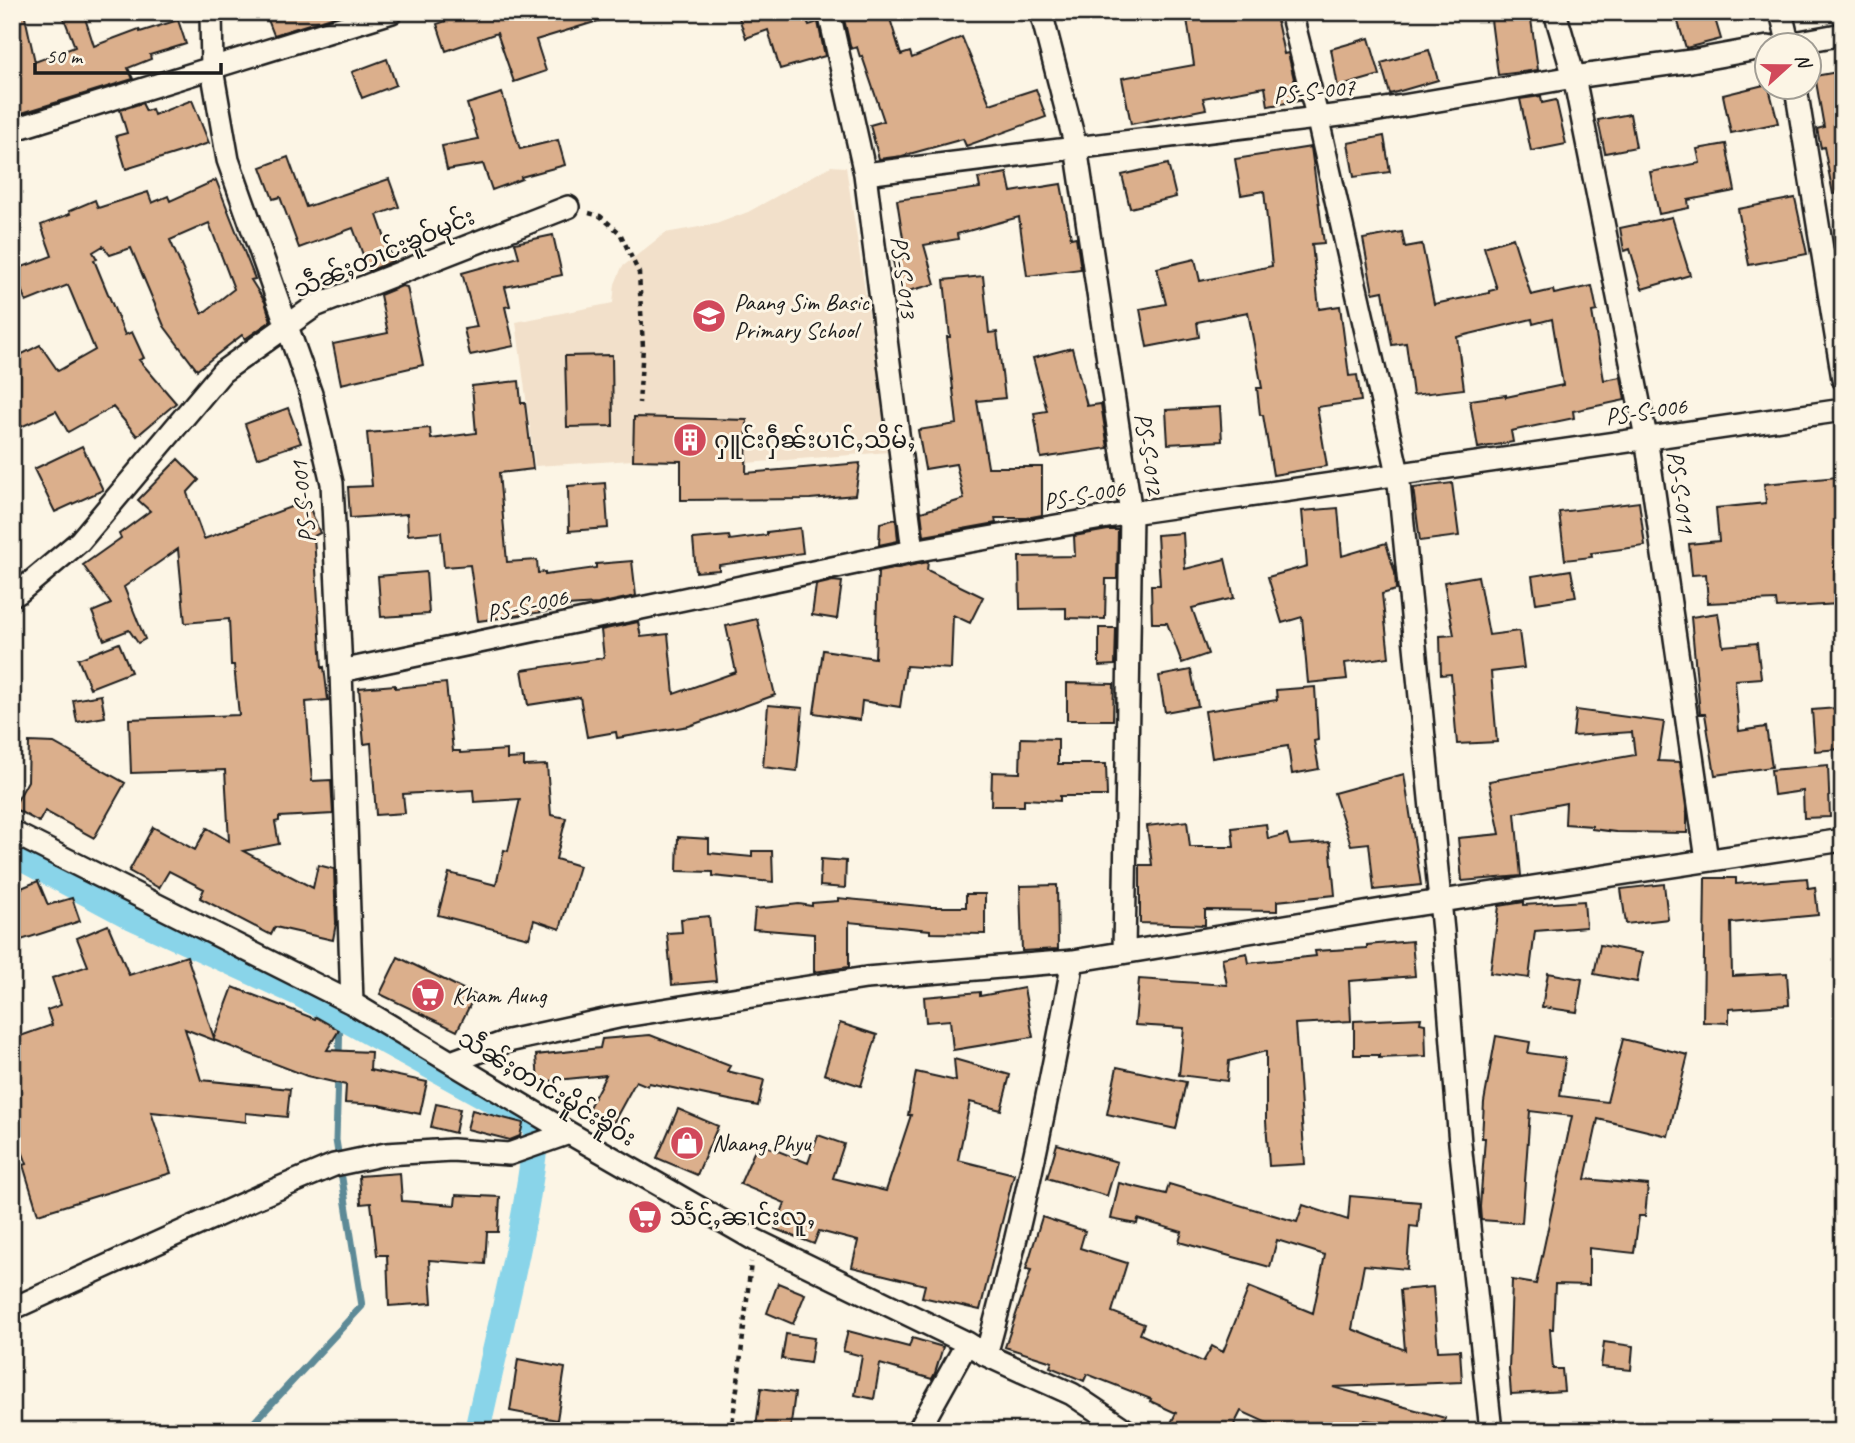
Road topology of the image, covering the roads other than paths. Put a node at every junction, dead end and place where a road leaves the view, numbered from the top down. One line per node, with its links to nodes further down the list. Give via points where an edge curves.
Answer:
1 (211, 12): 12 (street, PS-S-001)
2 (392, 12): 12 (street)
3 (829, 12): 18 (street, PS-S-013)
4 (1041, 12): 17 (street, PS-S-012)
5 (1291, 12): 15 (street)
6 (1555, 12): 13 (street, PS-S-011)
7 (1781, 12): 8 (street)
8 (1781, 32)
9 (1843, 34): 10 (street, PS-S-007)
10 (1824, 37)
11 (1754, 50): 13 (street, PS-S-007)
12 (212, 69): 16 (street); 20 (street, PS-S-001, via 229,160)
13 (1574, 76): 15 (street, PS-S-007, via 1373,111); 23 (street, PS-S-011)
14 (1798, 102): 21 (street)
15 (1317, 116): 17 (street, PS-S-007); 24 (street)
16 (12, 130)
17 (1076, 147): 18 (street, PS-S-007); 25 (street, PS-S-012)
18 (864, 174): 26 (street, PS-S-013)
19 (568, 206): 20 (street, သဵၼ်ႈတၢင်းၶူဝ်မုင်း, via 315,306)
20 (287, 324): 27 (street, သဵၼ်ႈတၢင်းၶူဝ်မုင်း, via 222,372 80,541); 28 (street, PS-S-001, via 312,394 332,483)
21 (1843, 379)
22 (1843, 410): 23 (street, PS-S-006)
23 (1646, 437): 24 (street, PS-S-006); 31 (street, PS-S-011)
24 (1398, 473): 25 (street, PS-S-006); 32 (street)
25 (1131, 513): 26 (street, PS-S-006); 33 (street, PS-S-012)
26 (914, 551): 28 (street, PS-S-006)
27 (12, 594)
28 (341, 671): 35 (street, PS-S-001)
29 (12, 832): 35 (street, သဵၼ်ႈတၢင်းမိူင်းၶိူဝ်း)
30 (1843, 840): 31 (street)
31 (1707, 860): 32 (street)
32 (1440, 901): 33 (street); 43 (street)
33 (1124, 952): 34 (street)
34 (1073, 961): 36 (street, via 866,978 618,1017 508,1041); 40 (street, via 1024,1203)
35 (352, 1003): 36 (street, သဵၼ်ႈတၢင်းမိူင်းၶိူဝ်း)
36 (451, 1062): 37 (street, သဵၼ်ႈတၢင်းမိူင်းၶိူဝ်း)
37 (569, 1133): 38 (street, via 509,1154 452,1150 386,1154 340,1164); 39 (street, သဵၼ်ႈတၢင်းမိူင်းၶိူဝ်း, via 757,1241)
38 (12, 1309)
39 (967, 1343): 40 (street, သဵၼ်ႈတၢင်းမိူင်းၶိူဝ်း); 41 (street)
40 (986, 1355): 42 (street, သဵၼ်ႈတၢင်းမိူင်းၶိူဝ်း, via 1072,1394)
41 (918, 1431)
42 (1127, 1431)
43 (1491, 1431)

